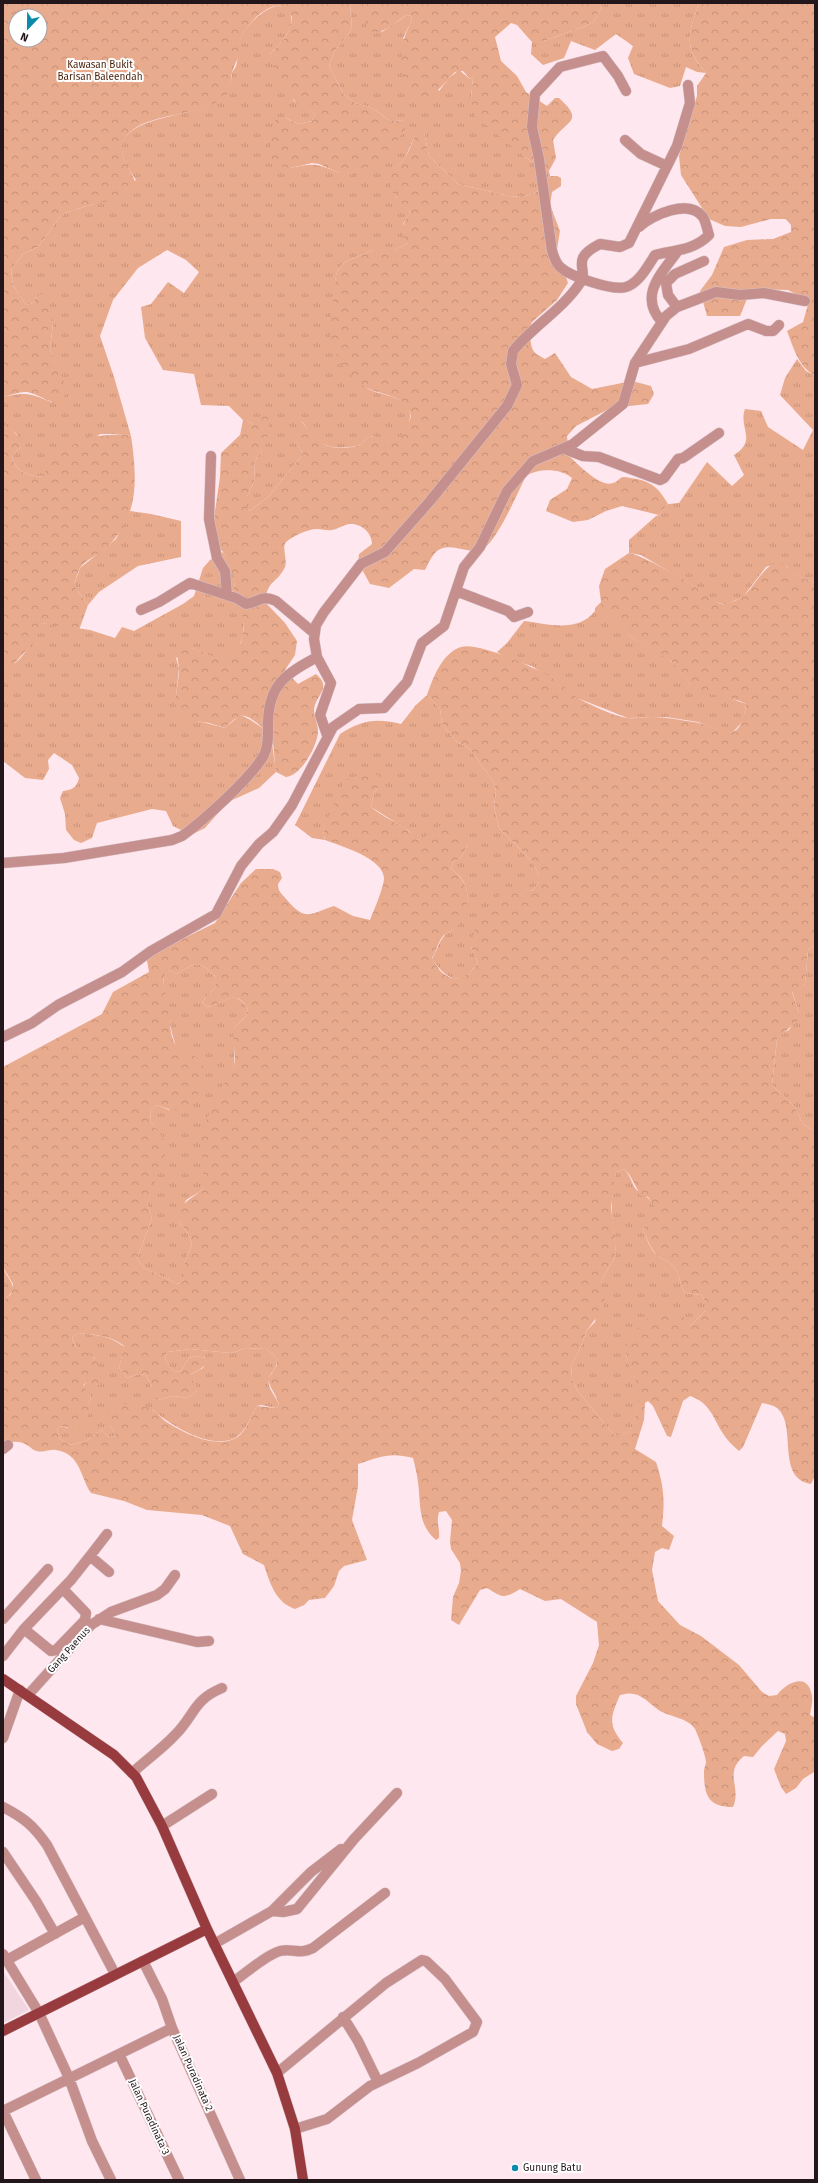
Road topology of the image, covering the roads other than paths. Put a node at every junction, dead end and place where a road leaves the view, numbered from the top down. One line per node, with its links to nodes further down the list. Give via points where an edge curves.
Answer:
1 (688, 85): 4 (street, via 690,103 677,146)
2 (626, 91): 8 (street, via 618,76 601,56 560,67 535,94 532,128 552,251 560,267)
3 (625, 140): 4 (street, via 641,154)
4 (667, 166): 5 (street)
5 (636, 229): 6 (street, via 660,213 676,208 694,211 702,216 708,235); 8 (street, via 629,243 620,247 600,244 588,251 583,256)
6 (677, 252): 8 (street, via 655,255 633,284 625,288); 11 (street, via 655,283 652,295 655,314)
7 (704, 261): 10 (street, via 675,274 665,284 668,295)
8 (583, 280): 21 (street, via 574,292 513,351 511,364 517,384 507,406 385,552 369,559 357,569 330,601)
9 (805, 301): 10 (street, via 764,292 716,292)
10 (677, 307): 11 (street)
11 (662, 322): 13 (street)
12 (779, 325): 13 (street, via 773,331 766,331 748,324 689,349)
13 (635, 363): 15 (street, via 623,404)
14 (719, 433): 15 (street, via 683,458 678,458 660,480 599,457 583,456)
15 (566, 449): 17 (street, via 533,461 507,492 480,547 464,567)
16 (211, 456): 18 (street, via 209,519 217,558 225,572)
17 (456, 590): 20 (street, via 508,610 514,617); 23 (street, via 444,626 422,643 407,682 391,702 380,709 359,709 336,724)
18 (227, 595): 19 (street, via 187,583 160,602); 21 (street, via 246,604 268,597)
19 (141, 610)
20 (528, 612)
21 (314, 633): 22 (street)
22 (317, 657): 23 (street, via 331,683 320,715); 24 (street, via 288,675 272,693 268,706 267,747 254,770 182,836 172,840 64,858)
23 (327, 736): 25 (street, via 292,805 273,832 241,866 216,914 151,951 122,972)
24 (3, 863)
25 (3, 1037)
26 (107, 1534): 27 (street)
27 (90, 1556): 29 (street); 31 (street)
28 (48, 1569): 32 (street)
29 (109, 1572)
30 (174, 1575): 33 (street, Gang Paenus, via 157,1595 130,1603)
31 (62, 1589): 34 (street); 34 (street, via 86,1613 85,1620 56,1650 51,1650)
32 (3, 1619)
33 (99, 1619): 35 (street, via 196,1642); 39 (street, Gang Paenus)
34 (24, 1629): 36 (street)
35 (209, 1641)
36 (3, 1656)
37 (3, 1679): 39 (main road)
38 (222, 1688): 41 (street, via 198,1702 175,1736)
39 (24, 1693): 40 (street); 41 (main road, via 114,1755)
40 (3, 1738)
41 (132, 1772): 45 (main road)
42 (397, 1793): 46 (street)
43 (212, 1794): 45 (street)
44 (3, 1807): 50 (street, via 25,1818 33,1826 47,1845)
45 (162, 1826): 51 (main road)
46 (354, 1839): 49 (street, via 311,1872); 49 (street, via 297,1909)
47 (3, 1852): 52 (street)
48 (385, 1893): 57 (street, via 313,1948 302,1952 284,1950 275,1953)
49 (272, 1911): 53 (street)
50 (85, 1917): 52 (street); 56 (street)
51 (207, 1929): 53 (main road); 55 (main road)
52 (55, 1934): 54 (street)
53 (214, 1944): 57 (main road)
54 (5, 1957): 58 (street)
55 (143, 1961): 56 (main road); 60 (street, via 162,1999)
56 (115, 1974): 58 (main road)
57 (233, 1982): 63 (main road)
58 (39, 2013): 61 (main road); 64 (street)
59 (343, 2017): 63 (street); 65 (street); 65 (street, via 386,1983 422,1960 445,1979 477,2022 473,2032 464,2038)
60 (172, 2028): 62 (street, Jalan Puradinata 2); 71 (street, Jalan Puradinata 2)
61 (3, 2031)
62 (119, 2054): 64 (street, Jalan Puradinata 2); 70 (street, Jalan Puradinata 3)
63 (277, 2073): 67 (main road)
64 (69, 2078): 66 (street, Jalan Puradinata 2); 69 (street, via 92,2141)
65 (378, 2082): 67 (street, via 327,2119)
66 (3, 2111): 68 (street)
67 (295, 2129): 72 (main road)
68 (36, 2180)
69 (111, 2180)
70 (179, 2180)
71 (240, 2180)
72 (302, 2180)

